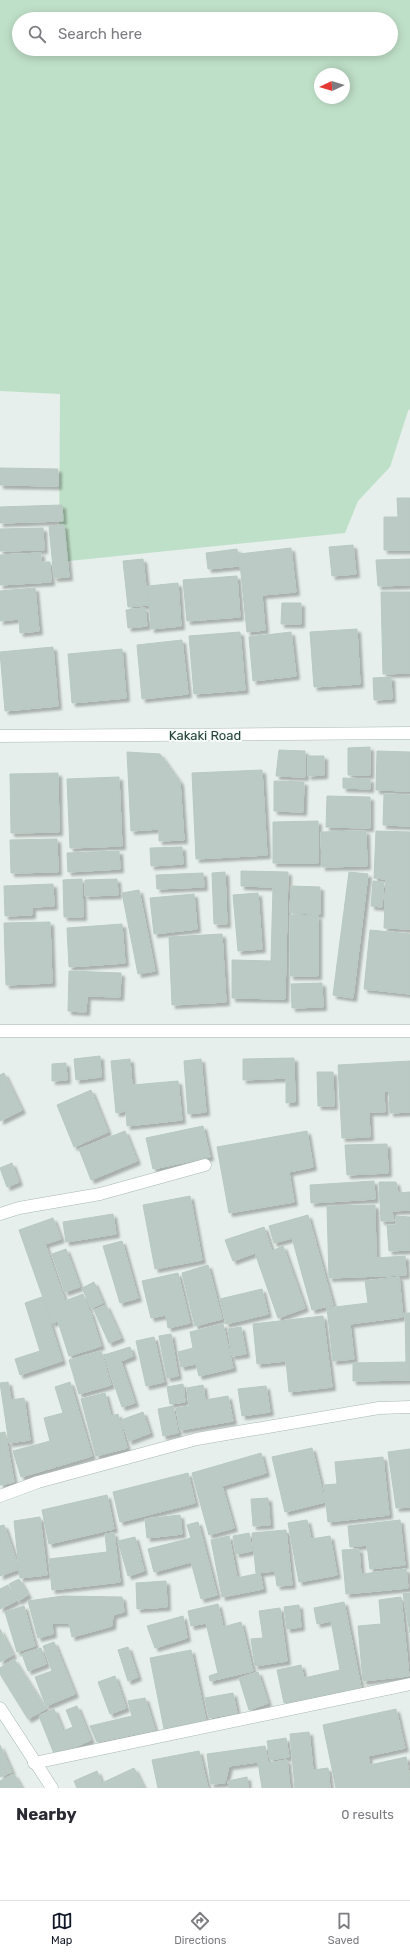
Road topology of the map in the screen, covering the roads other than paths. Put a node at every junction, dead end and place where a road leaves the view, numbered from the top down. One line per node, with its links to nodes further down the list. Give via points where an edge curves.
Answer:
1 (410, 733): 2 (street, Kakaki Road)
2 (0, 736)
3 (0, 1031): 4 (street)
4 (410, 1031)
5 (205, 1165): 6 (street, via 100,1194 19,1208)
6 (0, 1214)
7 (410, 1407): 8 (street, via 380,1408 197,1439 38,1482)
8 (0, 1496)
9 (410, 1684): 11 (street)
10 (0, 1708): 11 (street)
11 (34, 1763): 12 (street)
12 (52, 1788)

